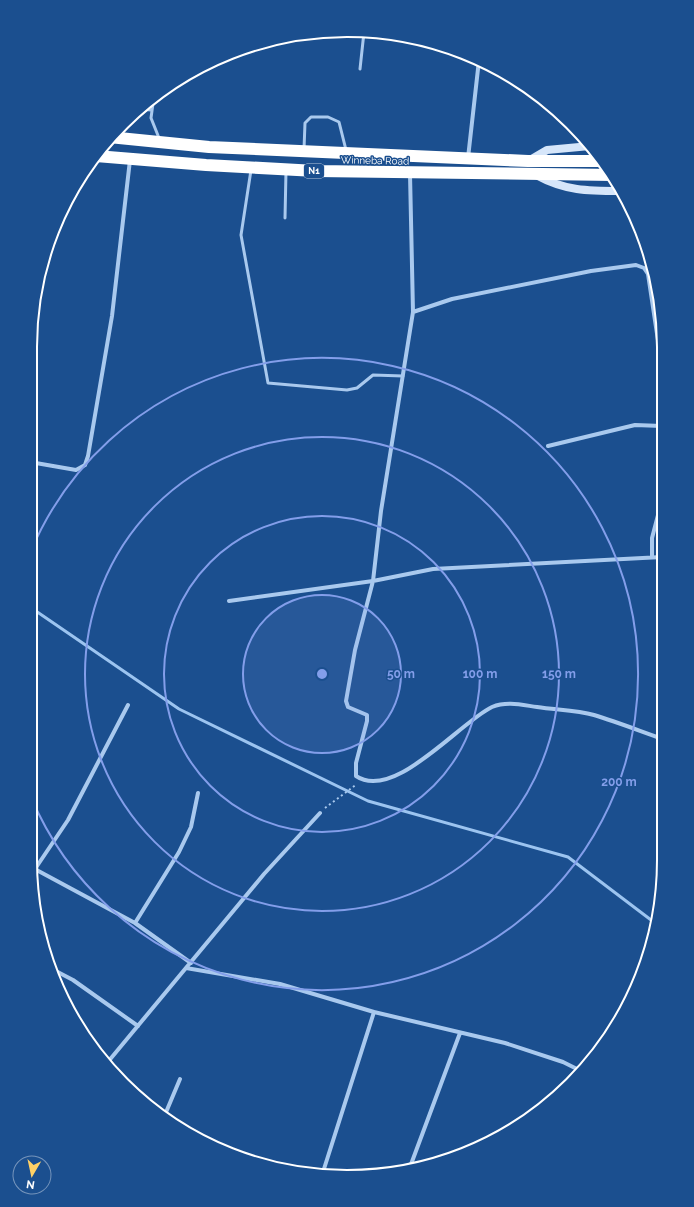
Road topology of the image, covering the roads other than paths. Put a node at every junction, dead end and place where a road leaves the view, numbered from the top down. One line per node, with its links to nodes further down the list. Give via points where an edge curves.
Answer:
1 (363, 38): 3 (lane)
2 (478, 66): 13 (street)
3 (360, 69)
4 (152, 106): 6 (lane)
5 (148, 110): 6 (lane)
6 (151, 110): 8 (lane, via 151,118)
7 (119, 138): 8 (highway, Winneba Road / N1)
8 (161, 142): 10 (highway, Winneba Road / N1, via 209,147)
9 (583, 147): 15 (main road, via 547,150)
10 (304, 150): 11 (highway, Winneba Road / N1); 11 (lane, via 305,123 310,116 328,117 339,122)
11 (346, 152): 13 (highway, Winneba Road / N1)
12 (102, 157): 14 (highway, Winneba Road / N1)
13 (468, 158): 15 (highway, Winneba Road / N1)
14 (130, 159): 17 (highway, Winneba Road / N1); 31 (street, via 112,316 85,465 76,470)
15 (528, 161): 16 (highway, Winneba Road / N1)
16 (596, 162)
17 (252, 168): 18 (highway, Winneba Road / N1); 28 (lane, via 242,235 268,383 347,390 357,388 373,375)
18 (286, 170): 19 (highway, Winneba Road / N1); 23 (lane)
19 (410, 172): 20 (highway, Winneba Road / N1); 26 (street)
20 (534, 174): 21 (highway, Winneba Road / N1); 22 (main road, Winneba Road, via 553,184 573,189)
21 (605, 175)
22 (614, 191)
23 (285, 218)
24 (648, 273): 26 (street, via 644,268 636,265 591,271 452,299)
25 (648, 277): 27 (street)
26 (413, 312): 28 (street)
27 (656, 327)
28 (402, 376): 35 (street)
29 (657, 426): 30 (street, via 635,425)
30 (548, 446)
31 (37, 463)
32 (657, 519): 33 (street, via 652,538)
33 (652, 557): 34 (street); 35 (street, via 433,569)
34 (657, 557)
35 (373, 581): 36 (street); 38 (street, via 355,650 346,701 348,706 367,715 355,771 356,776 362,780 387,778 414,766 480,715 493,707 507,703 593,715)
36 (228, 601)
37 (128, 705): 41 (street, via 68,820)
38 (657, 737)
39 (198, 793): 43 (street, via 191,827 179,852)
40 (320, 813): 44 (street, via 264,874)
41 (37, 862)
42 (38, 870): 43 (street)
43 (135, 923): 44 (street)
44 (191, 963): 45 (street)
45 (186, 968): 47 (street, via 280,984); 48 (street)
46 (58, 972): 48 (street)
47 (374, 1012): 49 (street); 55 (street)
48 (138, 1026): 50 (street)
49 (460, 1033): 51 (street, via 505,1043); 54 (street)
50 (110, 1059)
51 (576, 1068)
52 (180, 1080): 53 (street)
53 (166, 1112)
54 (411, 1163)
55 (324, 1169)

